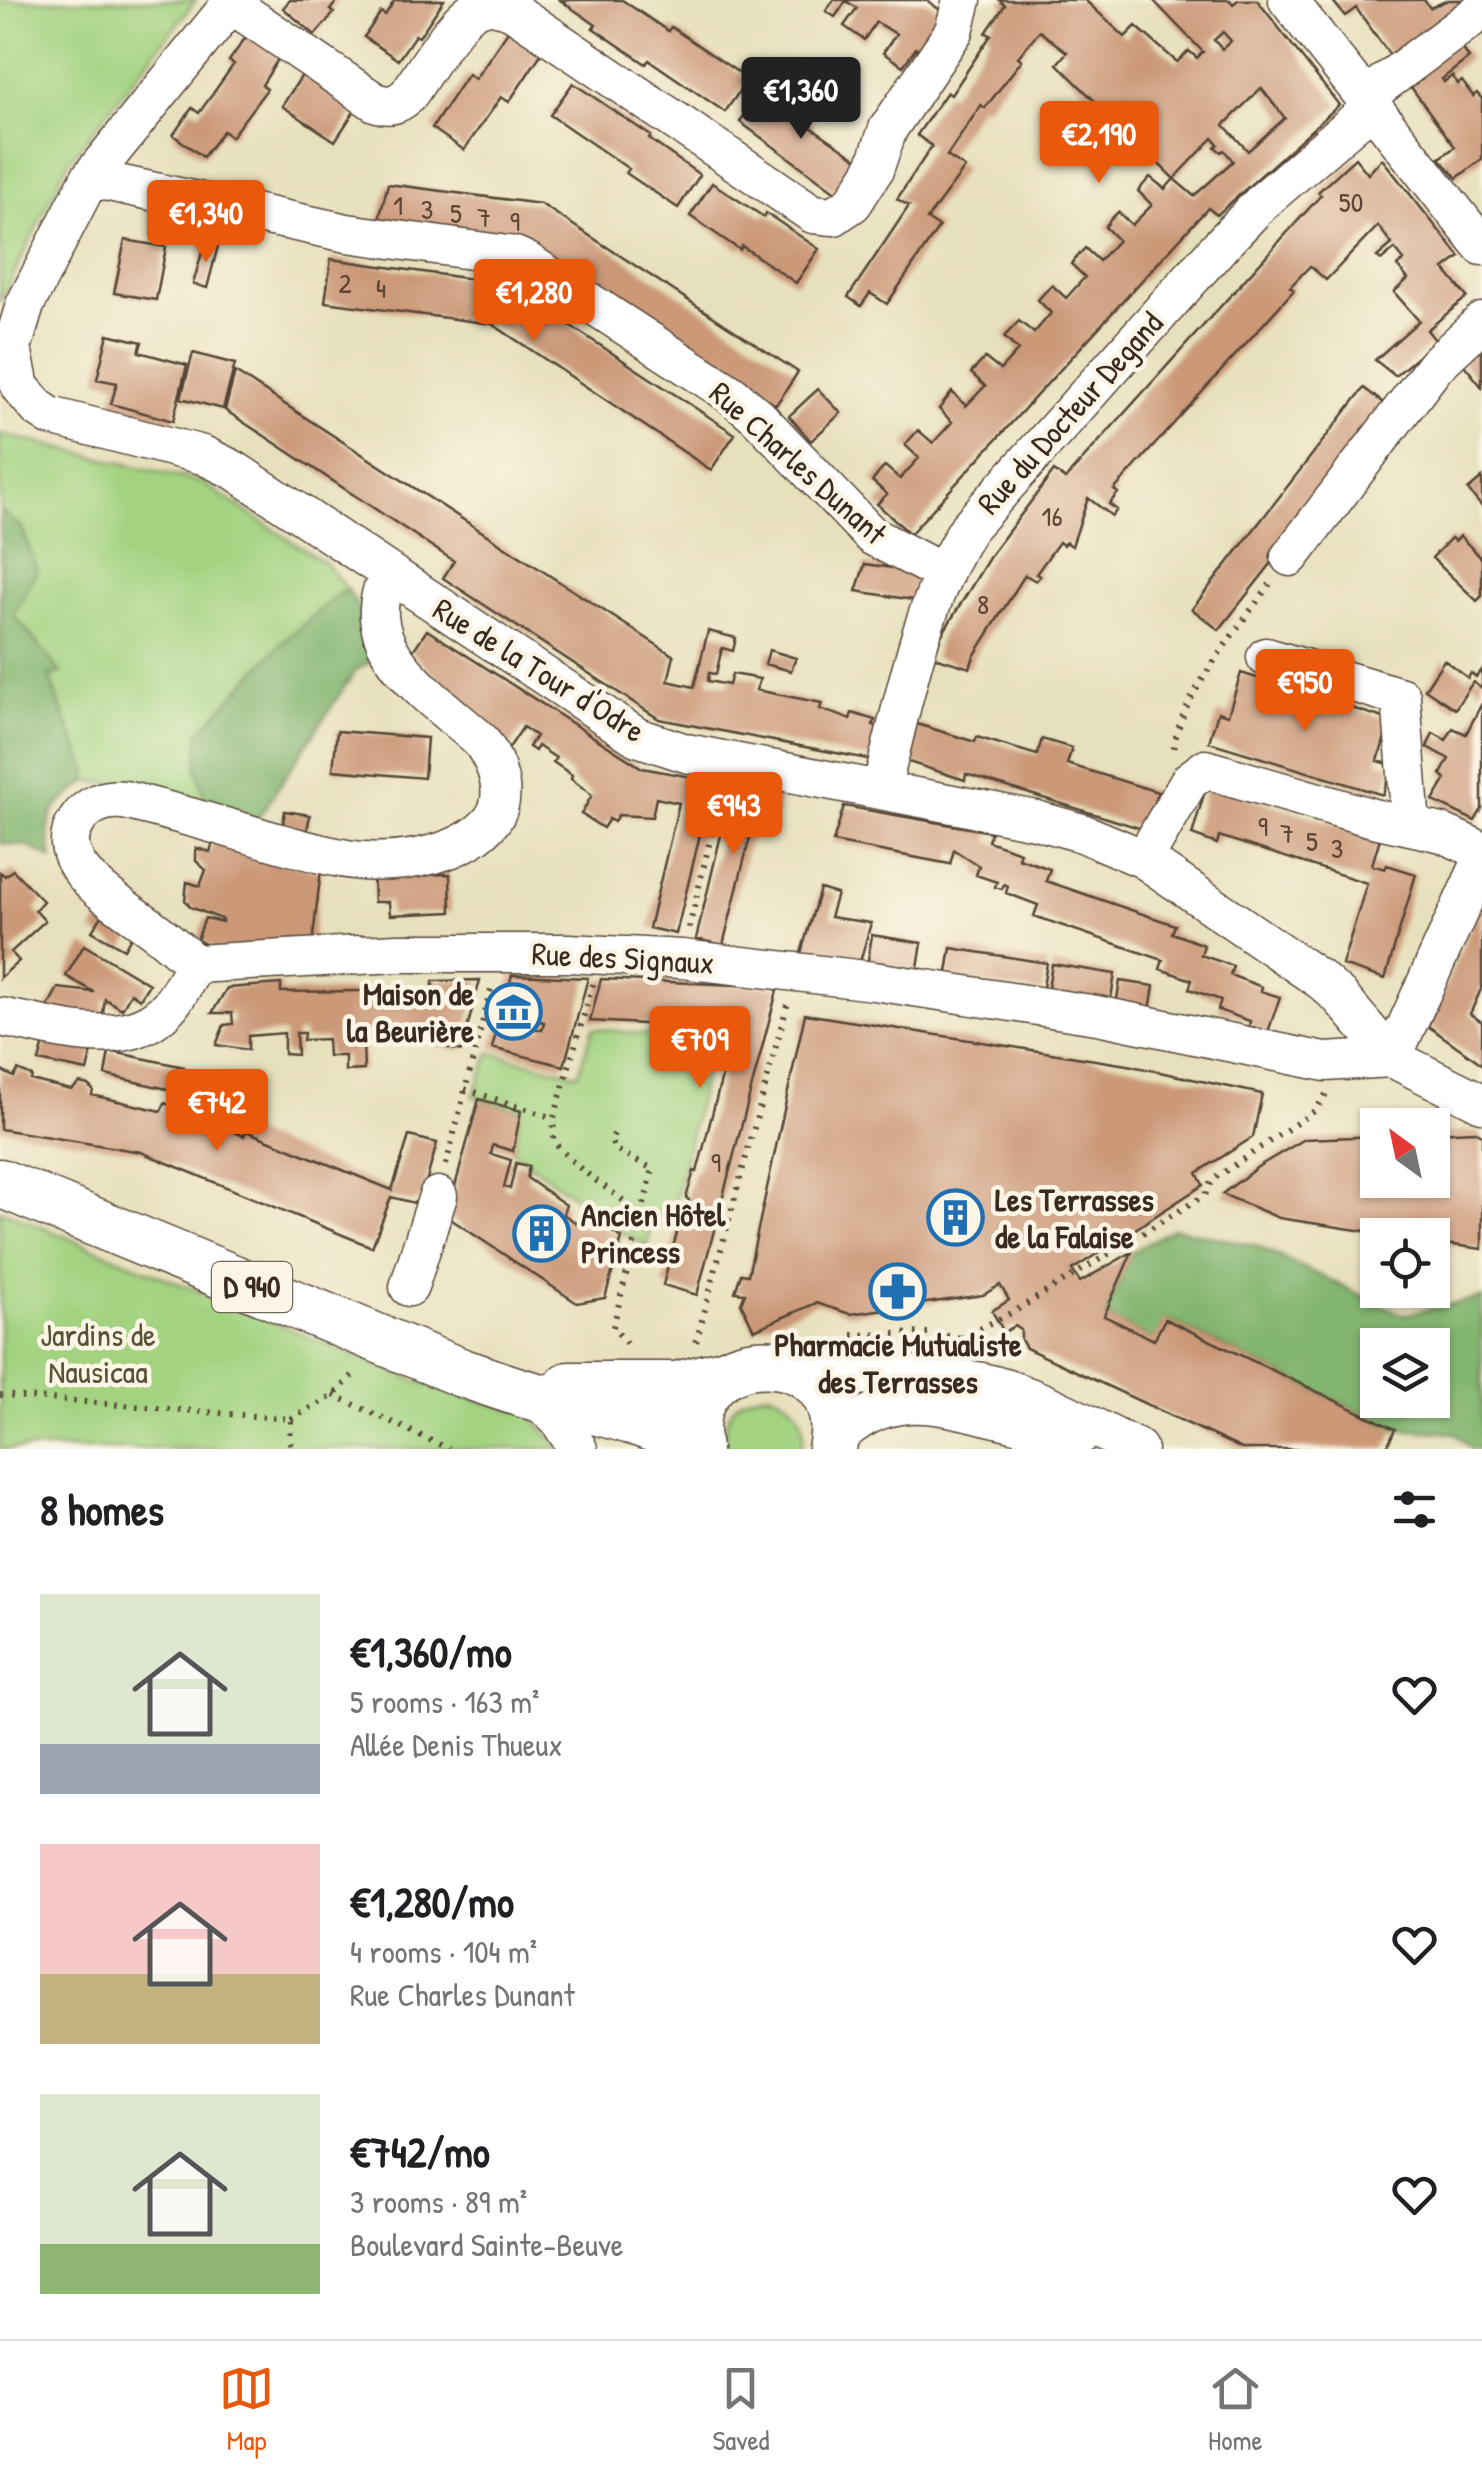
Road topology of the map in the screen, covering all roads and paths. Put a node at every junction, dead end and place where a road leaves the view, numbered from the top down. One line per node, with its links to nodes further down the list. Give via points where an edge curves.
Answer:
1 (962, 0): 3 (street, via 954,31 888,129 874,170 848,208 827,218 505,8 474,9 408,95 387,105)
2 (1288, 0): 5 (street)
3 (233, 2): 6 (street)
4 (1482, 10): 5 (street, Rue du Docteur Degand)
5 (1368, 102): 7 (street); 11 (street, Rue du Docteur Degand, via 1220,246 968,528)
6 (90, 178): 9 (street, via 24,306); 11 (street, Rue Charles Dunant, via 325,228 526,261 732,396 872,536)
7 (1482, 246)
8 (1482, 322): 10 (street, via 1436,365)
9 (7, 357): 12 (street, Rue de la Tour d'Odre, via 20,387 50,416 219,462)
10 (1290, 557): 15 (path, via 1179,720 1174,747)
11 (943, 573): 16 (street, Rue du Docteur Degand)
12 (390, 574): 14 (street, Rue de la Tour d'Odre, via 636,737); 24 (street, via 377,604 383,640 491,755 500,785 497,812 482,830 439,852 364,861 124,800 88,809 70,835 85,875)
13 (1266, 656): 17 (street, via 1401,697)
14 (729, 760): 16 (street, Rue de la Tour d'Odre); 23 (path)
15 (1189, 782): 17 (street, via 1197,772 1215,771); 19 (street)
16 (880, 789): 19 (street, Rue de la Tour d'Odre, via 1062,826)
17 (1411, 826): 18 (street)
18 (1482, 851)
19 (1144, 859): 27 (street, Rue de la Tour d'Odre, via 1322,981)
20 (1482, 860): 27 (street)
21 (500, 953): 22 (street, Rue des Signaux); 24 (street, Rue des Signaux); 29 (path)
22 (601, 954): 23 (street, Rue des Signaux); 31 (path)
23 (682, 958): 25 (street, Rue des Signaux)
24 (195, 964): 26 (street, via 170,1005 130,1032 100,1034)
25 (796, 970): 28 (street, Rue des Signaux); 39 (path)
26 (0, 1016)
27 (1392, 1058): 28 (street, Rue des Signaux); 30 (street, Rue de la Tour d'Odre)
28 (1345, 1062): 38 (path, via 1316,1110 1212,1180 1204,1196)
29 (465, 1089): 31 (path); 34 (path)
30 (1482, 1103)
31 (554, 1118): 35 (path, via 553,1140 567,1159)
32 (614, 1134): 35 (path, via 614,1149 653,1169)
33 (0, 1182): 41 (main road, D 940)
34 (438, 1196): 36 (street)
35 (642, 1216): 37 (path)
36 (409, 1287)
37 (618, 1306)
38 (961, 1338)
39 (710, 1363): 40 (main road); 41 (main road, D 940, via 664,1387); 50 (main road)
40 (796, 1369): 45 (main road, via 826,1399); 46 (street, via 983,1383 1059,1409)
41 (486, 1380): 44 (main road, D 940)
42 (0, 1395): 47 (path, via 291,1419)
43 (334, 1395): 48 (path)
44 (534, 1396): 49 (street); 50 (main road, D 940, via 639,1424)
45 (833, 1445): 46 (street, via 867,1415 910,1402)
46 (1130, 1445)
47 (290, 1449)
48 (449, 1449)
49 (578, 1449)
50 (696, 1449)

